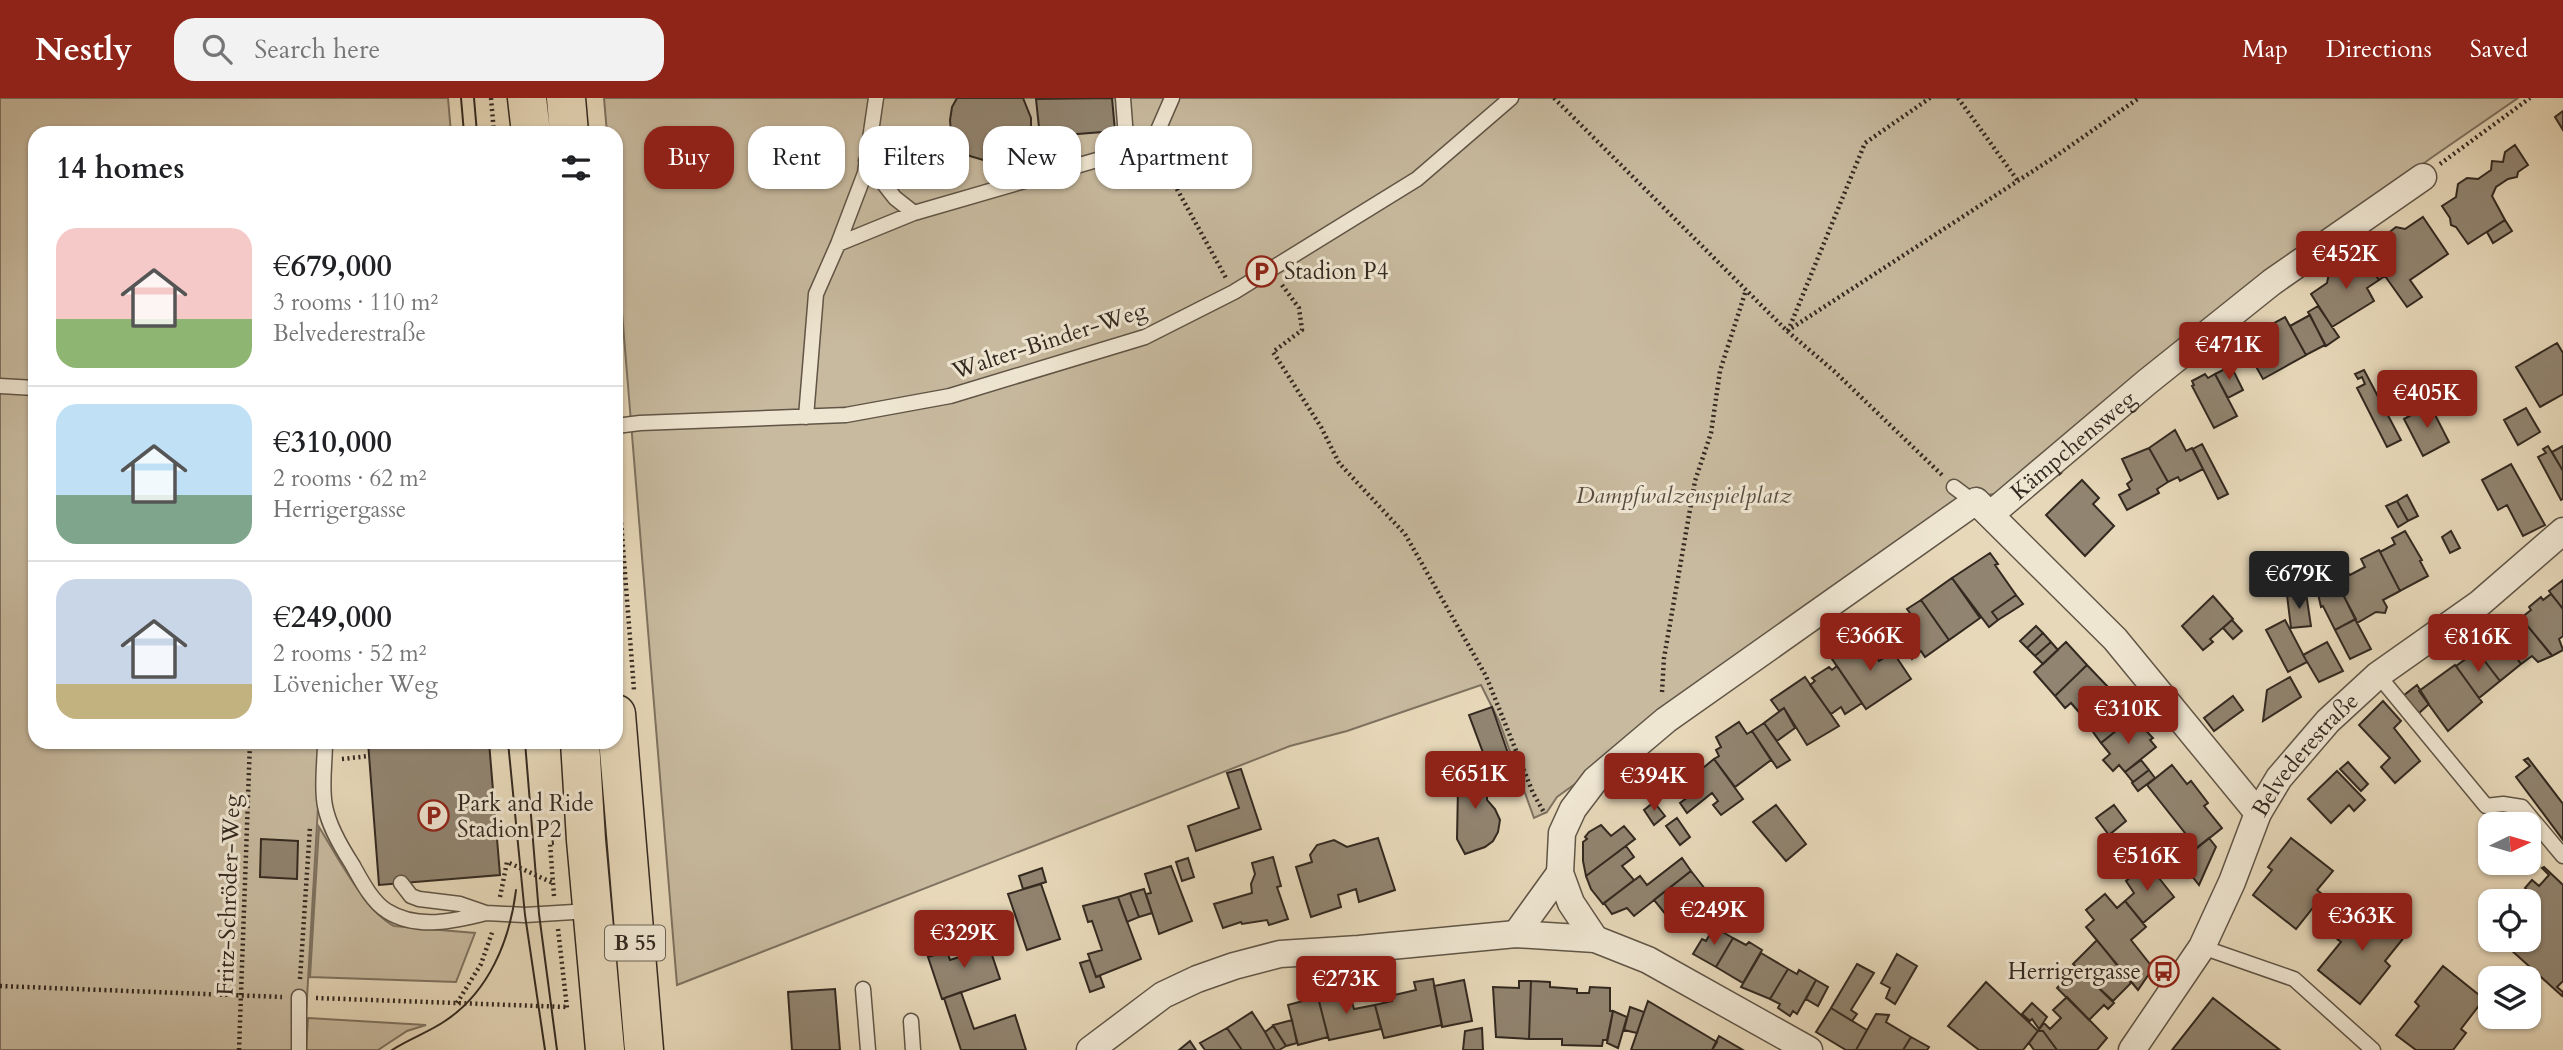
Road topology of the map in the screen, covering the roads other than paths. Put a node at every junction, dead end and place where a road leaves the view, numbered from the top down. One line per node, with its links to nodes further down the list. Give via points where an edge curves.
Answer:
1 (527, 98): 7 (main road)
2 (566, 98): 8 (main road)
3 (876, 98): 9 (lane)
4 (1123, 98): 10 (lane)
5 (1172, 98): 11 (lane)
6 (1511, 98): 20 (lane, Walter-Binder-Weg, via 1417,179 1234,292 1145,337 962,393 846,415)
7 (530, 126)
8 (568, 126)
9 (872, 126)
10 (1125, 126)
11 (1160, 126)
12 (1095, 160): 16 (lane)
13 (2423, 177): 22 (street, Kämpchensweg, via 2272,282 2147,382)
14 (859, 189): 17 (lane)
15 (888, 189): 16 (lane)
16 (914, 213): 17 (lane)
17 (838, 244): 20 (lane, via 816,293)
18 (0, 386): 19 (lane)
19 (28, 388)
20 (806, 417): 21 (lane, Walter-Binder-Weg)
21 (623, 425)
22 (1974, 501): 28 (street, via 2115,639); 30 (street, Kämpchensweg, via 1666,720 1595,780 1562,833)
23 (2563, 531): 24 (street, Belvederestraße, via 2480,603)
24 (2378, 675): 28 (street, Belvederestraße, via 2328,721 2278,778); 29 (lane, via 2486,806 2522,807)
25 (325, 749): 33 (lane, via 325,808 364,885 385,910 420,921 453,922)
26 (581, 749): 32 (main road, B 55)
27 (617, 749): 42 (main road, B 55, via 621,857)
28 (2258, 813): 36 (street, Belvederestraße)
29 (2563, 856)
30 (1560, 873): 34 (street); 35 (street, Kämpchensweg, via 1571,903)
31 (401, 883): 33 (lane, via 419,899)
32 (597, 900): 33 (lane, via 525,915); 41 (main road, B 55)
33 (486, 913)
34 (1516, 934): 35 (street); 45 (street, via 1280,954 1234,966 1163,995)
35 (1595, 939): 46 (street, via 1648,961)
36 (2202, 947): 47 (street, Belvederestraße); 48 (lane, via 2294,979)
37 (863, 989): 43 (lane)
38 (299, 997): 40 (lane)
39 (911, 1021): 44 (lane)
40 (299, 1050)
41 (605, 1050)
42 (645, 1050)
43 (868, 1050)
44 (913, 1050)
45 (1090, 1050)
46 (1809, 1050)
47 (2132, 1050)
48 (2373, 1050)

